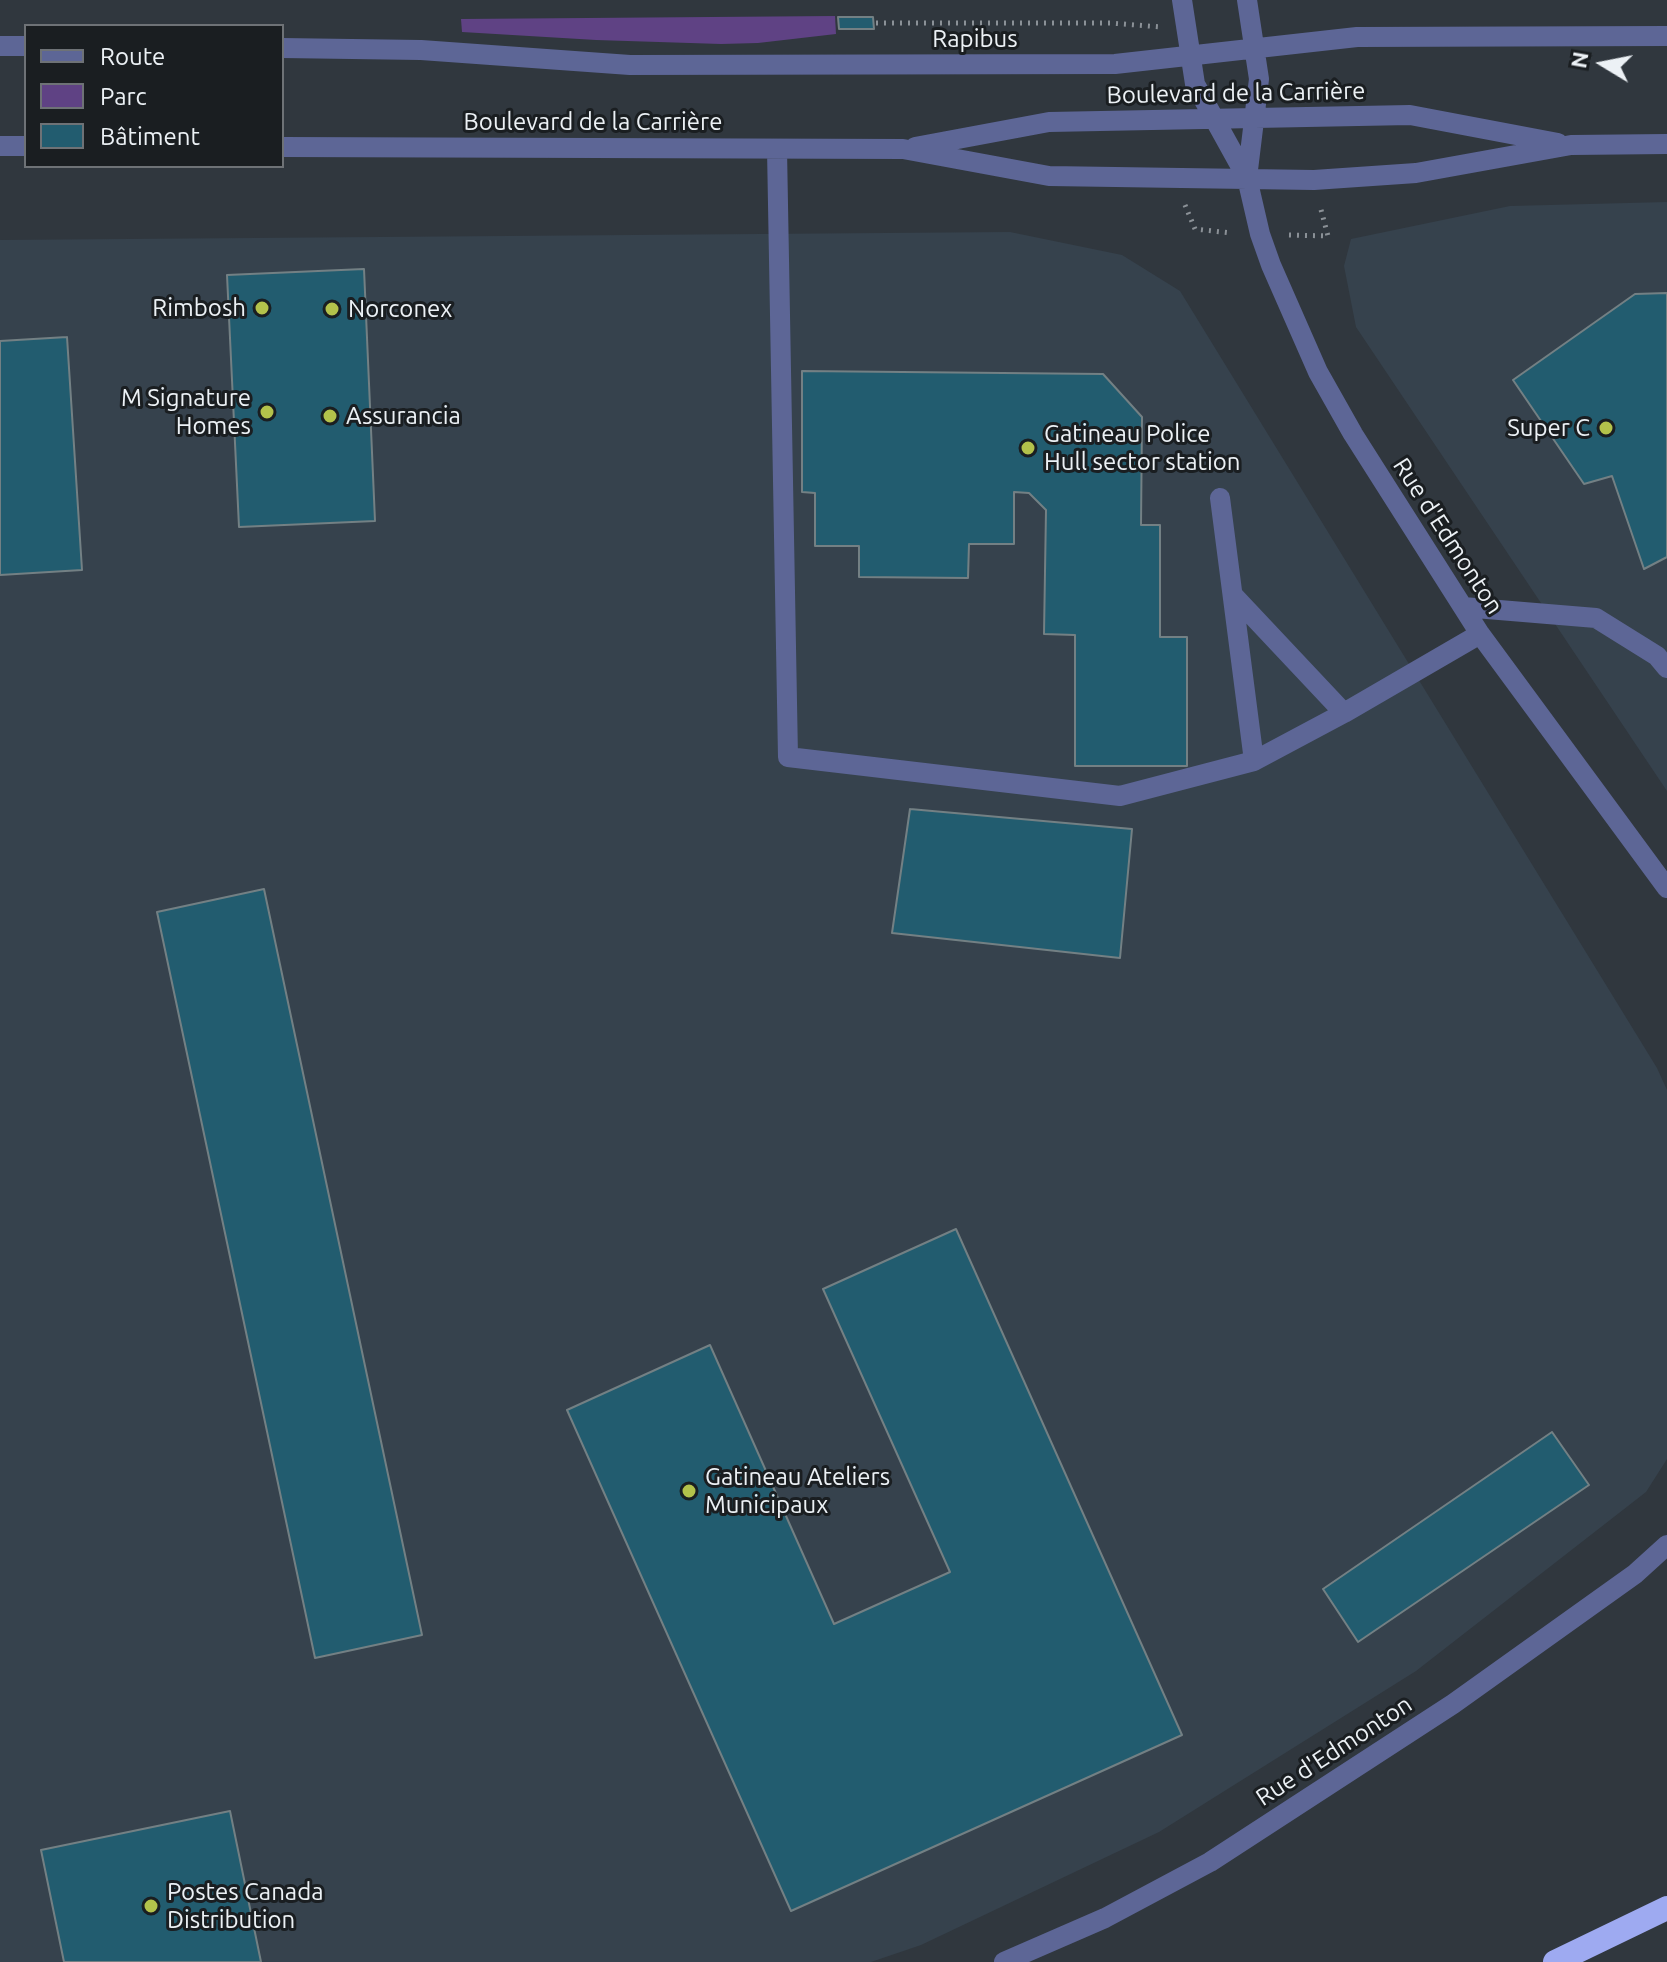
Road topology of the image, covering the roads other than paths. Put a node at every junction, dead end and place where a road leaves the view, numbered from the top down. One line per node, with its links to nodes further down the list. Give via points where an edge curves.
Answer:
1 (1182, 0): 8 (street)
2 (1247, 0): 6 (street)
3 (1667, 36): 6 (street, Rapibus, via 1357,37)
4 (0, 46): 5 (street)
5 (24, 46)
6 (1254, 47): 8 (street, Rapibus); 10 (street, via 1259,79)
7 (284, 48): 8 (street, Rapibus, via 718,66 1115,64)
8 (1190, 55): 9 (street, via 1195,84)
9 (1215, 120): 10 (street, Boulevard de la Carrière); 17 (street, Boulevard de la Carrière, via 1049,122); 18 (street)
10 (1254, 120): 12 (street, Boulevard de la Carrière, via 1410,115); 18 (street)
11 (1667, 144): 12 (street, Boulevard de la Carrière)
12 (1571, 145): 18 (street, Boulevard de la Carrière, via 1416,173)
13 (0, 146): 14 (street)
14 (24, 146)
15 (284, 147): 16 (street, Boulevard de la Carrière)
16 (777, 149): 17 (street, Boulevard de la Carrière); 25 (street, via 788,757 1120,796)
17 (903, 149): 18 (street, Boulevard de la Carrière, via 1049,176)
18 (1247, 178): 21 (street, Rue d'Edmonton, via 1271,265 1318,372)
19 (1220, 498): 20 (street)
20 (1233, 595): 24 (street); 25 (street)
21 (1463, 607): 22 (street, Rue d'Edmonton); 23 (street, via 1596,618 1657,656)
22 (1480, 634): 24 (street); 26 (street, Rue d'Edmonton)
23 (1667, 668)
24 (1344, 713): 25 (street)
25 (1254, 761)
26 (1667, 888)
27 (1667, 1545): 29 (street, Rue d'Edmonton, via 1635,1574 1453,1704 1210,1862 1105,1918)
28 (1667, 1908): 30 (highway)
29 (1004, 1962)
30 (1555, 1962)

